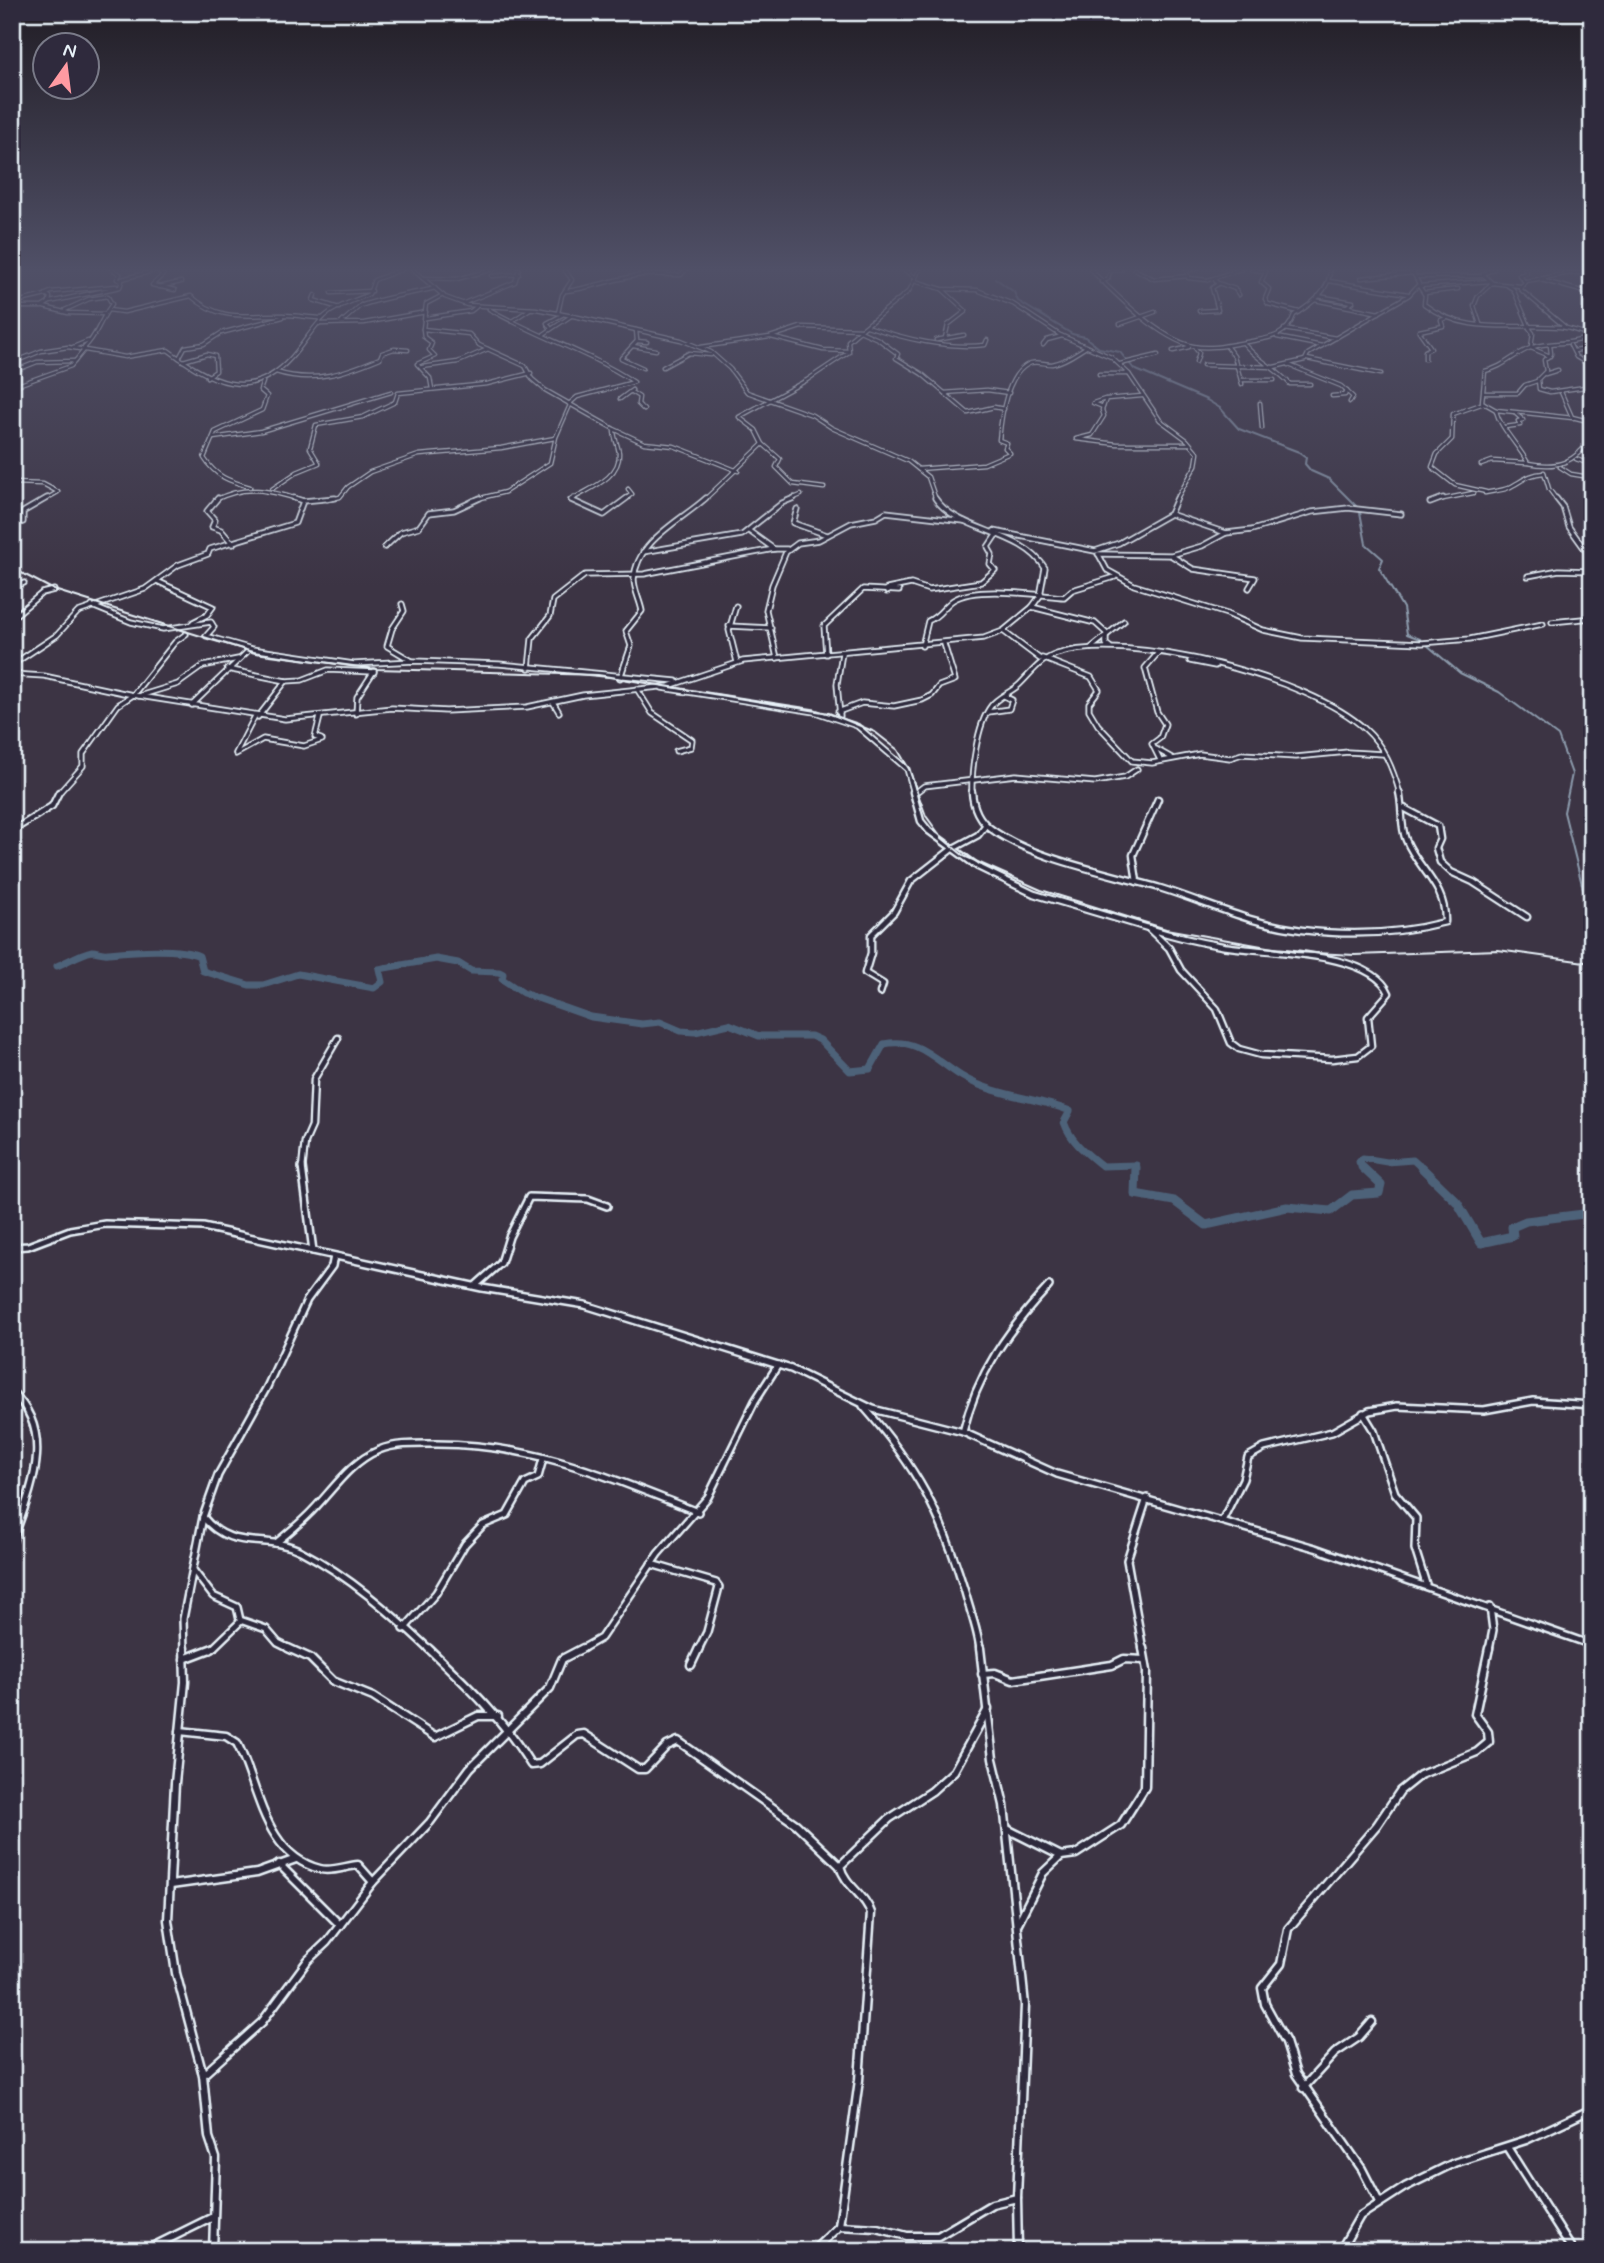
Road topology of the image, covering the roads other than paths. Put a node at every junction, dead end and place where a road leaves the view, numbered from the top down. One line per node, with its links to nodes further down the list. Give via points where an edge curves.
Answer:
1 (1129, 374): 43 (street)
2 (49, 375): 33 (street)
3 (203, 375): 23 (street)
4 (210, 375): 23 (street)
5 (273, 375): 28 (street)
6 (283, 375): 7 (street, via 299,381)
7 (339, 375)
8 (428, 375): 34 (street)
9 (525, 375): 34 (street, via 487,384)
10 (531, 375): 52 (street)
11 (621, 375): 29 (street)
12 (734, 375): 47 (street, via 744,390)
13 (816, 375): 47 (street)
14 (923, 375): 40 (street)
15 (1015, 375): 41 (street)
16 (1238, 375): 24 (street, via 1242,382)
17 (1281, 375): 26 (street)
18 (1311, 375): 36 (street)
19 (1483, 375): 42 (street)
20 (1543, 375): 27 (street)
21 (1555, 375): 22 (street)
22 (1561, 376)
23 (207, 377): 31 (street)
24 (1274, 380)
25 (1279, 380): 26 (street)
26 (1286, 380): 30 (street, via 1295,386)
27 (1537, 381): 38 (street, via 1541,391); 42 (street, via 1518,393)
28 (263, 382): 31 (street); 35 (street)
29 (635, 384): 37 (street); 52 (street, via 577,397)
30 (1310, 384)
31 (246, 386): 35 (street)
32 (1592, 386): 38 (street)
33 (12, 387)
34 (432, 389): 82 (street, via 397,394 393,404 363,417 315,426 310,448 319,463)
35 (260, 390): 63 (street, via 267,396 261,411 245,422 218,430)
36 (1347, 390): 44 (street, via 1345,396); 48 (street, via 1353,397)
37 (631, 391): 45 (street); 56 (street)
38 (1560, 391): 58 (street)
39 (391, 392): 63 (street, via 261,431)
40 (943, 393): 41 (street); 54 (street, via 970,414)
41 (1009, 393): 54 (street)
42 (1484, 393): 51 (street)
43 (1142, 396): 46 (street); 67 (street, via 1165,426)
44 (1332, 396)
45 (620, 399)
46 (1105, 399): 53 (street); 53 (street, via 1093,402)
47 (769, 401): 66 (street, via 739,418 756,430); 74 (street, via 809,413)
48 (1350, 402)
49 (1493, 402): 55 (street)
50 (1260, 403): 61 (street)
51 (1484, 403): 55 (street); 83 (street, via 1453,414 1452,439 1432,467 1455,485)
52 (570, 405): 62 (street); 64 (street)
53 (1103, 407): 67 (street, via 1104,416 1092,435 1076,439)
54 (1005, 409): 74 (street, via 999,440 1007,443 1010,452 1004,457 984,464)
55 (1494, 409): 57 (street); 60 (street)
56 (644, 410)
57 (1516, 413): 58 (street); 60 (street, via 1523,420 1518,421 1520,425)
58 (1573, 418): 59 (street)
59 (1592, 422)
60 (1504, 427): 69 (street)
61 (1262, 428)
62 (614, 429): 75 (street, via 644,443 674,446); 81 (street, via 619,456 613,471 571,500 604,515 632,494)
63 (213, 438): 79 (street, via 204,458 212,471 225,481)
64 (555, 438): 85 (street, via 419,455 367,474 340,497); 97 (street, via 550,463 525,483 454,510 429,513 419,527 401,532)
65 (1592, 438): 68 (street)
66 (763, 444): 75 (street); 80 (street, via 780,459 776,467 791,483)
67 (1190, 444): 88 (street, via 1197,451 1197,463)
68 (1576, 459): 71 (street); 73 (street)
69 (1528, 463): 70 (street, via 1492,461); 72 (street)
70 (1481, 465)
71 (1592, 465)
72 (1542, 466): 73 (street); 76 (street)
73 (1560, 467): 77 (street)
74 (918, 469): 90 (street, via 929,479 941,509)
75 (737, 471): 101 (street)
76 (1544, 473): 83 (street); 104 (street, via 1569,527)
77 (1589, 477)
78 (12, 484): 91 (street, via 36,483 58,492 23,512 23,522)
79 (256, 488): 82 (street); 96 (street, via 220,496 208,509 215,520 212,527)
80 (824, 488)
81 (628, 489)
82 (271, 490): 85 (street)
83 (1486, 492): 86 (street)
84 (801, 495): 92 (street, via 782,503)
85 (303, 501): 96 (street, via 295,523)
86 (1430, 503)
87 (797, 509): 95 (street, via 793,523)
88 (1170, 514): 94 (street); 100 (street)
89 (1401, 514): 94 (street, via 1320,511)
90 (970, 521): 93 (street); 95 (street, via 886,512)
91 (12, 524)
92 (749, 531): 98 (street); 101 (street)
93 (994, 533): 100 (street, via 1010,532); 115 (street, via 988,547 995,571 989,578 933,591 914,584 896,585); 116 (street, via 1043,562)
94 (1226, 533): 103 (street)
95 (828, 536): 99 (street)
96 (233, 544): 109 (street, via 210,549)
97 (385, 547)
98 (774, 549): 99 (street); 106 (street)
99 (788, 550): 128 (street, via 767,602)
100 (1095, 551): 102 (street)
101 (642, 552): 106 (street)
102 (1099, 555): 103 (street); 108 (street)
103 (1171, 555): 111 (street, via 1193,569 1255,578)
104 (1592, 559)
105 (1592, 571): 107 (street, via 1559,570)
106 (634, 574): 147 (street, via 587,574 555,597 550,616 532,639); 151 (street, via 642,607 626,631 631,646)
107 (1528, 576)
108 (1116, 577): 116 (street, via 1065,597); 126 (street, via 1283,636 1428,643)
109 (157, 581): 118 (street, via 144,590); 124 (street, via 213,607)
110 (24, 583): 112 (street)
111 (1249, 587)
112 (12, 588)
113 (54, 590): 121 (street, via 38,595)
114 (898, 591): 115 (street)
115 (887, 593): 139 (street, via 863,589 845,602 825,625)
116 (1040, 596): 120 (street); 133 (street, via 998,590 954,600 926,624)
117 (402, 604): 143 (street, via 404,611 387,646)
118 (92, 606): 124 (street, via 172,630); 145 (street)
119 (736, 606): 127 (street)
120 (1032, 607): 129 (street); 131 (street, via 1095,623)
121 (12, 618)
122 (1592, 618): 125 (street)
123 (1124, 621): 131 (street)
124 (192, 622): 146 (street, via 211,622 214,627 205,636 244,648)
125 (1552, 622)
126 (1543, 624)
127 (729, 626): 128 (street); 144 (street)
128 (771, 628): 140 (street)
129 (1003, 631): 132 (street); 142 (street)
130 (186, 634): 156 (street)
131 (1106, 634): 134 (street); 135 (street, via 1107,646)
132 (944, 644): 133 (street); 137 (street, via 955,680 939,685 932,695 894,706 862,703 839,714 834,691)
133 (922, 646): 137 (street)
134 (1091, 649): 135 (street); 142 (street, via 1062,651)
135 (1121, 650): 138 (street)
136 (247, 652): 141 (street)
137 (842, 653): 139 (street)
138 (1158, 653): 165 (street, via 1145,668 1165,724 1160,738 1153,742); 167 (street, via 1230,668 1296,690 1369,730)
139 (826, 654): 140 (street)
140 (777, 658): 144 (street)
141 (237, 659): 148 (street); 156 (street, via 203,666 178,684)
142 (1041, 659): 157 (street); 169 (street, via 1093,678 1100,690 1090,700 1089,709 1102,733 1132,761)
143 (414, 662): 146 (street); 147 (street)
144 (737, 662): 153 (street)
145 (12, 665)
146 (379, 665): 149 (street)
147 (529, 668): 151 (street)
148 (227, 669): 152 (street); 159 (street)
149 (374, 672): 152 (street, via 328,670); 162 (street, via 357,697)
150 (12, 674): 156 (street)
151 (621, 676): 153 (street)
152 (286, 681): 163 (street)
153 (680, 681): 154 (street)
154 (658, 687): 155 (street); 172 (street, via 815,712 857,726 907,769)
155 (637, 690): 158 (street); 166 (street, via 642,702 662,721 692,740 691,747)
156 (135, 696): 159 (street); 176 (street, via 118,705 83,754 83,766 62,786 52,806)
157 (1004, 696): 161 (street, via 993,702); 161 (street, via 1012,700 1009,709)
158 (552, 702): 160 (street); 162 (street)
159 (192, 705): 163 (street)
160 (559, 712)
161 (988, 712): 171 (street)
162 (356, 714): 164 (street)
163 (256, 717): 164 (street); 164 (street, via 236,754 263,739 313,744 322,740 315,737)
164 (320, 717)
165 (1155, 749): 168 (street); 169 (street)
166 (676, 751)
167 (1383, 754): 168 (street); 174 (street)
168 (1172, 758): 169 (street)
169 (1160, 760)
170 (1137, 769): 171 (street, via 1090,783 1019,775)
171 (972, 780): 172 (street, via 923,786); 175 (street, via 975,811)
172 (915, 793): 177 (street, via 921,821)
173 (1158, 799): 178 (street, via 1133,855)
174 (1403, 808): 178 (street, via 1405,840 1437,884 1446,912 1443,923 1416,929 1299,930 1238,918); 179 (street, via 1432,819 1441,830 1436,848 1444,866)
175 (985, 826): 177 (street); 178 (street, via 1052,855)
176 (12, 831)
177 (952, 849): 180 (street, via 1034,894); 181 (street, via 911,881 894,912 871,934 865,973 883,984)
178 (1137, 882)
179 (1527, 917)
180 (1148, 928): 180 (street, via 1247,950 1332,960 1375,977 1389,993 1368,1017 1371,1046 1358,1056 1332,1059 1254,1054 1234,1046 1217,1009)
181 (880, 993)
182 (338, 1038): 185 (street, via 314,1079 312,1126 304,1142 301,1180)
183 (607, 1206): 189 (street, via 588,1199 529,1197 501,1264)
184 (12, 1247): 185 (street, via 80,1228 121,1224 203,1227)
185 (313, 1251): 186 (street)
186 (334, 1256): 187 (street); 188 (street)
187 (345, 1258): 188 (street); 189 (street)
188 (332, 1266): 200 (street, via 305,1304 267,1387 218,1475)
189 (474, 1286): 191 (street, via 585,1305)
190 (1049, 1286): 196 (street, via 994,1352 970,1396)
191 (778, 1365): 193 (street); 199 (street)
192 (12, 1392): 202 (street, via 33,1413 37,1437 31,1491)
193 (860, 1403): 196 (street); 214 (street, via 895,1442 932,1500 949,1538 976,1630)
194 (1592, 1405): 195 (street, via 1533,1401 1484,1410 1403,1406)
195 (1363, 1413): 201 (street, via 1332,1432 1264,1448 1248,1457 1245,1476); 206 (street, via 1374,1431 1395,1493 1416,1518 1415,1549)
196 (963, 1432): 198 (street, via 1057,1474)
197 (543, 1459): 199 (street, via 592,1470); 203 (street, via 483,1444 388,1447 352,1467); 209 (street, via 538,1477 525,1483 510,1511 483,1525 458,1552 436,1593)
198 (1147, 1498): 201 (street); 212 (street, via 1127,1560)
199 (698, 1512): 204 (street)
200 (203, 1517): 203 (street, via 224,1535 250,1544); 205 (street)
201 (1222, 1521): 206 (street)
202 (12, 1543)
203 (276, 1543): 209 (street, via 298,1549 337,1574)
204 (651, 1564): 213 (street, via 719,1587 707,1632); 219 (street, via 601,1638 566,1655 550,1688)
205 (192, 1566): 208 (street, via 213,1596 237,1607); 211 (street, via 183,1619)
206 (1426, 1584): 207 (street)
207 (1490, 1607): 210 (street); 232 (street, via 1493,1630 1475,1714 1488,1732 1489,1742 1477,1752 1420,1775 1400,1791 1377,1825 1288,1929 1281,1964 1262,1988)
208 (241, 1621): 211 (street, via 206,1654); 217 (street, via 266,1629 278,1644 310,1658 333,1681 373,1697 435,1737)
209 (404, 1629): 215 (street)
210 (1592, 1645)
211 (184, 1659): 220 (street)
212 (1144, 1661): 214 (street, via 1128,1659 1013,1680); 222 (street, via 1148,1693 1145,1787 1118,1829 1076,1854)
213 (691, 1665)
214 (982, 1674): 216 (street)
215 (489, 1706): 217 (street); 218 (street)
216 (988, 1708): 221 (street); 225 (street, via 954,1771 889,1819)
217 (486, 1714): 218 (street)
218 (498, 1716): 219 (street)
219 (509, 1729): 225 (street, via 528,1763 535,1765 581,1734 641,1770 650,1767 671,1743 683,1743 796,1824); 226 (street, via 470,1768 418,1837)
220 (180, 1731): 223 (street, via 226,1736 237,1743 271,1833); 227 (street)
221 (1006, 1829): 222 (street); 228 (street)
222 (1061, 1856): 228 (street, via 1043,1873)
223 (297, 1859): 224 (street); 226 (street, via 324,1870 358,1866)
224 (279, 1864): 227 (street, via 257,1873); 229 (street)
225 (840, 1866): 238 (street, via 842,1876 867,1901 871,1913 859,2080)
226 (373, 1882): 229 (street)
227 (171, 1885): 231 (street, via 171,1944)
228 (1018, 1924): 235 (street, via 1025,2032)
229 (340, 1925): 231 (street, via 262,2022)
230 (1372, 2022): 232 (street)
231 (203, 2075): 237 (street, via 209,2137 216,2158)
232 (1303, 2088): 236 (street, via 1362,2169)
233 (1592, 2109): 234 (street)
234 (1507, 2147): 236 (street, via 1454,2163); 244 (street)
235 (1017, 2198): 238 (street, via 992,2204 938,2236); 242 (street)
236 (1379, 2202): 243 (street, via 1360,2216)
237 (213, 2217): 239 (street); 240 (street)
238 (839, 2226): 241 (street)
239 (144, 2251)
240 (213, 2251)
241 (813, 2251)
242 (1018, 2251)
243 (1340, 2251)
244 (1573, 2251)

